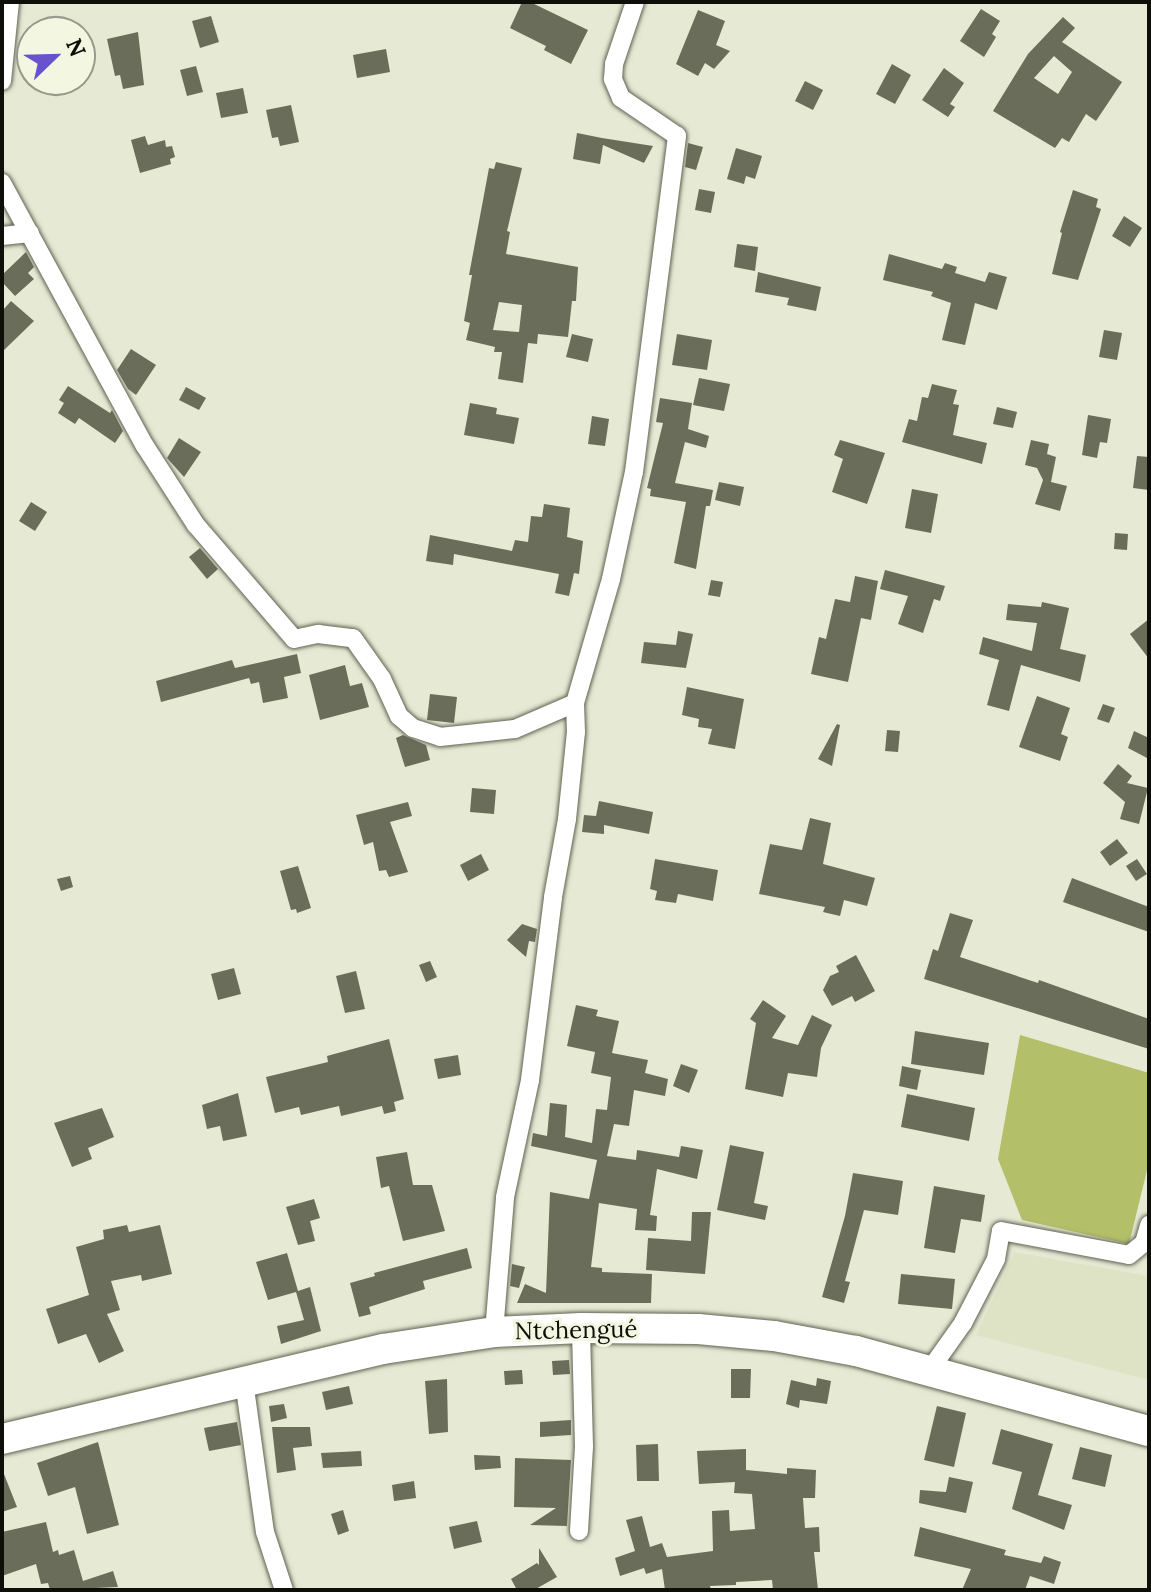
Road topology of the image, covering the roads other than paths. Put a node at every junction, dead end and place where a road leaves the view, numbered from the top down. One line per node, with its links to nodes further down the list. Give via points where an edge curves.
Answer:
1 (10, 2): 3 (street)
2 (635, 2): 7 (street, via 613,79 621,98 677,136 634,472 611,579)
3 (2, 81)
4 (2, 183): 5 (street)
5 (30, 233): 6 (street); 7 (street, via 145,446 196,525 294,639 318,634 353,638 382,679 399,716 413,728 440,737 515,729)
6 (2, 236)
7 (575, 703): 10 (street, via 567,819 530,1080 505,1197)
8 (1149, 1225): 11 (street, via 1144,1243 1129,1255 1001,1231 996,1259 963,1323)
9 (581, 1328): 10 (main road, Ntchengué); 11 (main road, Ntchengué, via 774,1336); 15 (street, via 584,1446)
10 (494, 1332): 12 (main road, Ntchengué, via 383,1349)
11 (929, 1371): 13 (main road, Ntchengué)
12 (244, 1381): 14 (main road, Ntchengué); 16 (street, via 265,1532)
13 (1149, 1431)
14 (2, 1439)
15 (579, 1531)
16 (284, 1590)

